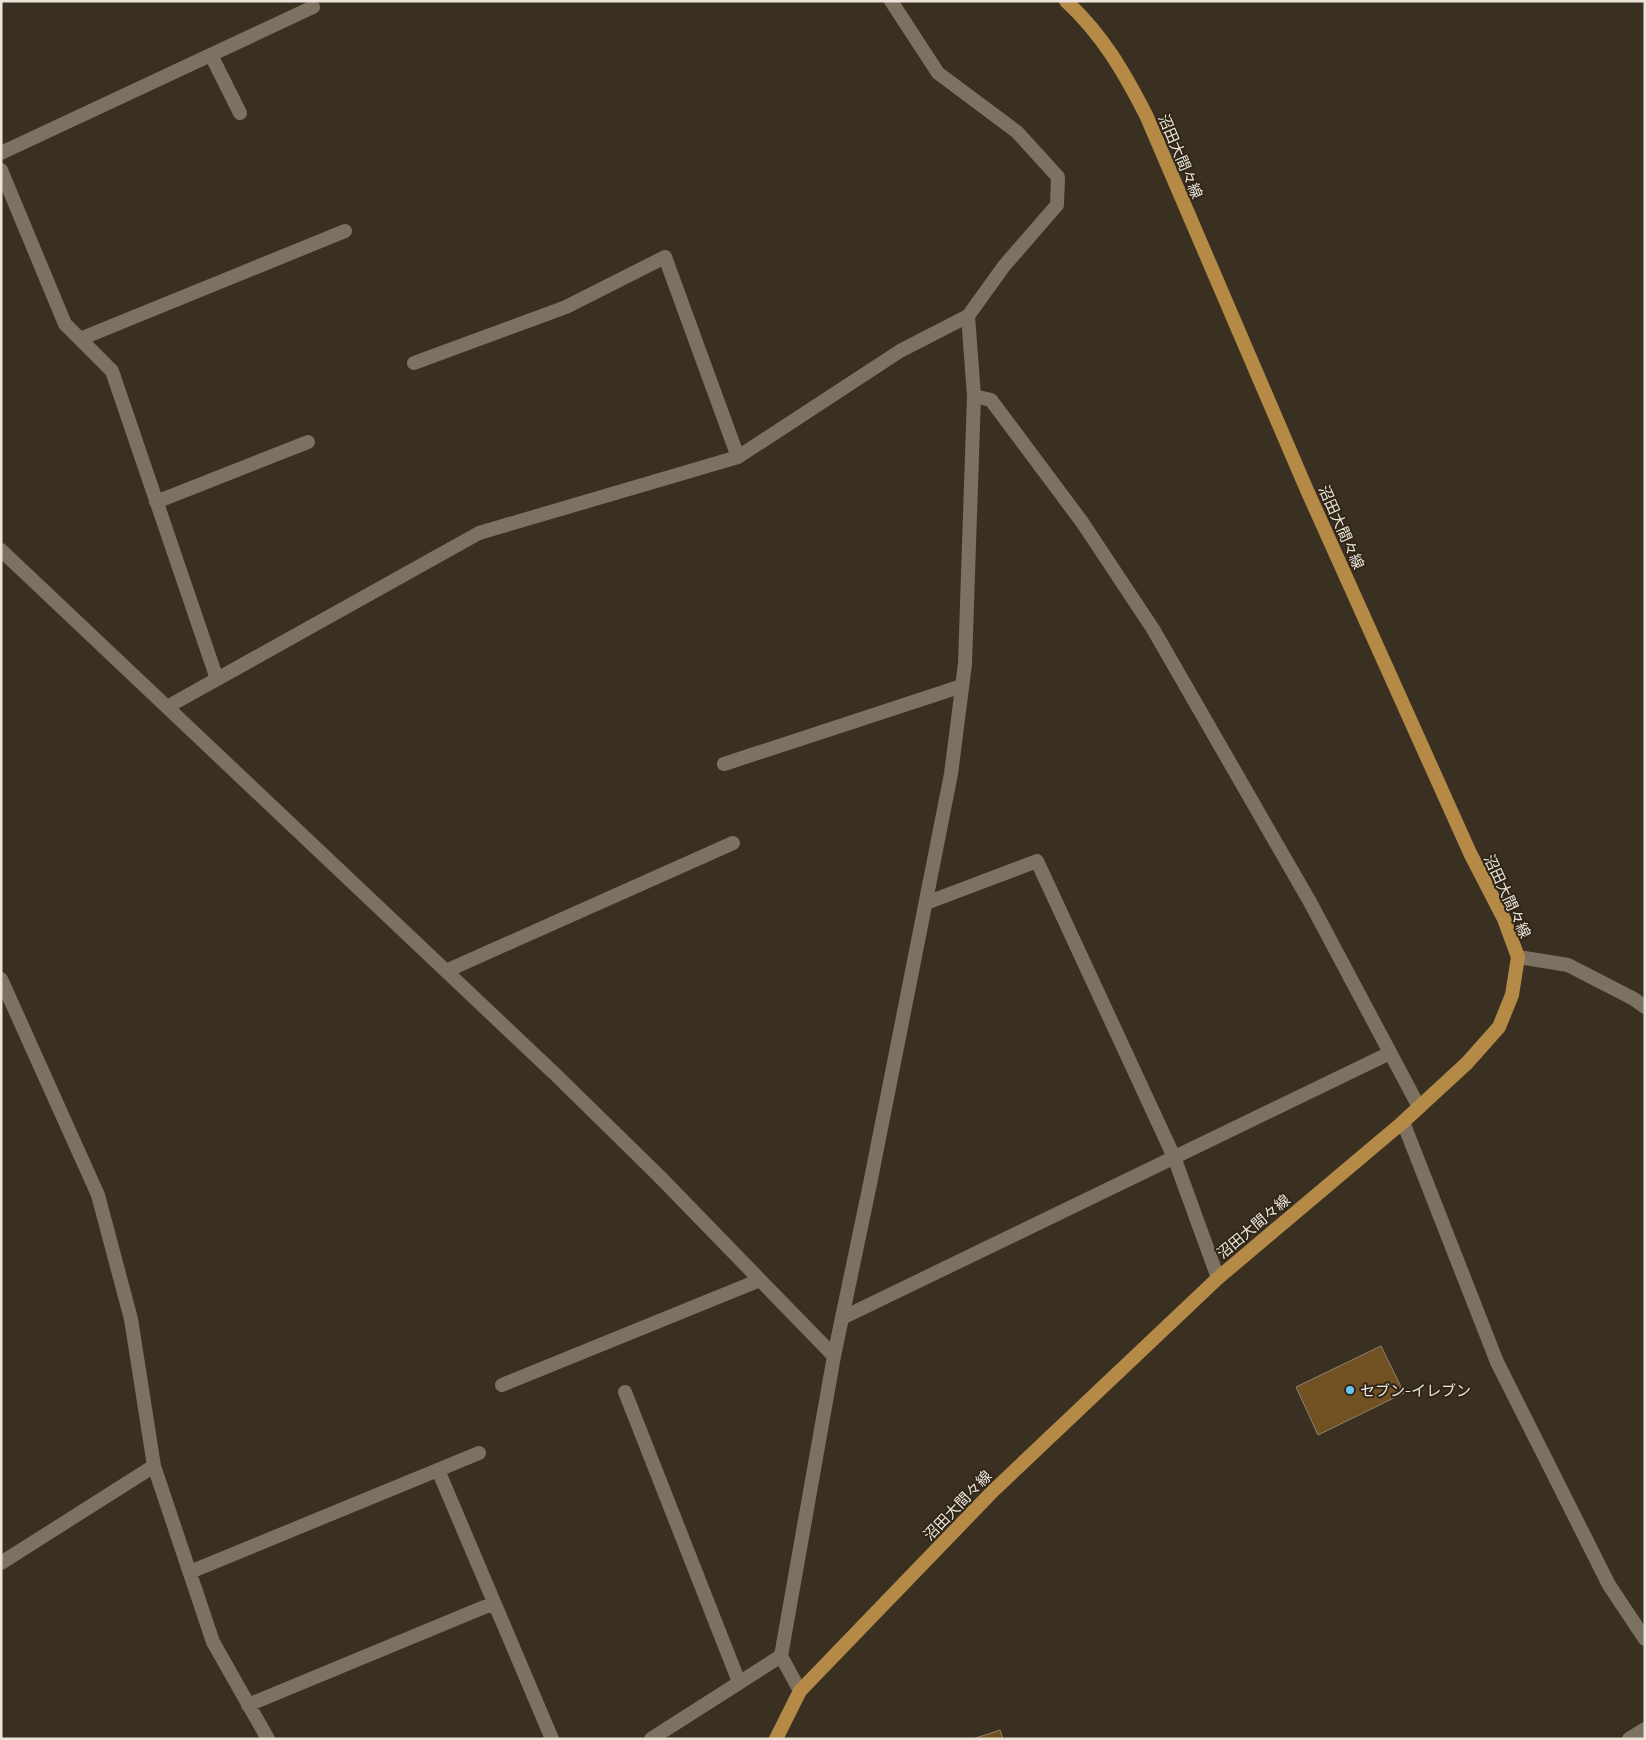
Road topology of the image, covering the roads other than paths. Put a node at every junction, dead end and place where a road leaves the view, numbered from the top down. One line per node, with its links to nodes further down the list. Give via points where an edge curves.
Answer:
1 (891, 1): 9 (street, via 938,73 1016,132 1058,177 1057,205 1004,266)
2 (1066, 1): 23 (main road, 沼田大間々線, via 1119,63 1146,115 1306,488 1470,853 1504,919)
3 (312, 7): 4 (street)
4 (211, 55): 5 (street); 6 (street)
5 (240, 113)
6 (1, 152)
7 (1, 170): 10 (street, via 65,324)
8 (345, 231): 10 (street)
9 (968, 316): 12 (street); 14 (street, via 900,351)
10 (80, 339): 15 (street, via 112,371)
11 (414, 363): 14 (street, via 566,307 665,257)
12 (974, 396): 18 (street); 27 (street, via 991,400 1082,522 1153,629 1310,902)
13 (308, 442): 15 (street)
14 (738, 457): 17 (street, via 479,533)
15 (156, 502): 17 (street)
16 (1, 550): 19 (street)
17 (217, 679): 19 (street)
18 (962, 686): 20 (street); 22 (street, via 951,774)
19 (166, 707): 24 (street)
20 (724, 764)
21 (733, 843): 24 (street)
22 (926, 903): 30 (street, via 1037,861); 33 (street)
23 (1518, 957): 26 (street, via 1568,965); 28 (main road, 沼田大間々線, via 1512,995 1499,1027 1467,1063)
24 (446, 971): 32 (street, via 652,1170)
25 (1, 979): 38 (street, via 98,1195 130,1319)
26 (1645, 1007)
27 (1390, 1053): 28 (street); 30 (street)
28 (1419, 1106): 29 (main road, 沼田大間々線)
29 (1403, 1122): 31 (main road, 沼田大間々線); 43 (street, via 1497,1362 1609,1585)
30 (1174, 1158): 31 (street); 33 (street)
31 (1218, 1278): 46 (main road, 沼田大間々線, via 993,1491)
32 (760, 1280): 34 (street); 35 (street)
33 (842, 1318): 34 (street)
34 (834, 1356): 44 (street)
35 (502, 1385)
36 (625, 1392): 45 (street)
37 (479, 1453): 39 (street)
38 (154, 1466): 40 (street); 41 (street)
39 (438, 1470): 41 (street); 42 (street)
40 (1, 1563)
41 (190, 1572): 47 (street, via 213,1642)
42 (494, 1603): 47 (street); 50 (street)
43 (1645, 1639)
44 (782, 1656): 45 (street); 46 (street)
45 (739, 1682): 51 (street)
46 (800, 1691): 52 (main road, 沼田大間々線)
47 (248, 1705): 49 (street)
48 (1645, 1729): 53 (street)
49 (268, 1739)
50 (552, 1739)
51 (651, 1739)
52 (776, 1739)
53 (1629, 1739)

